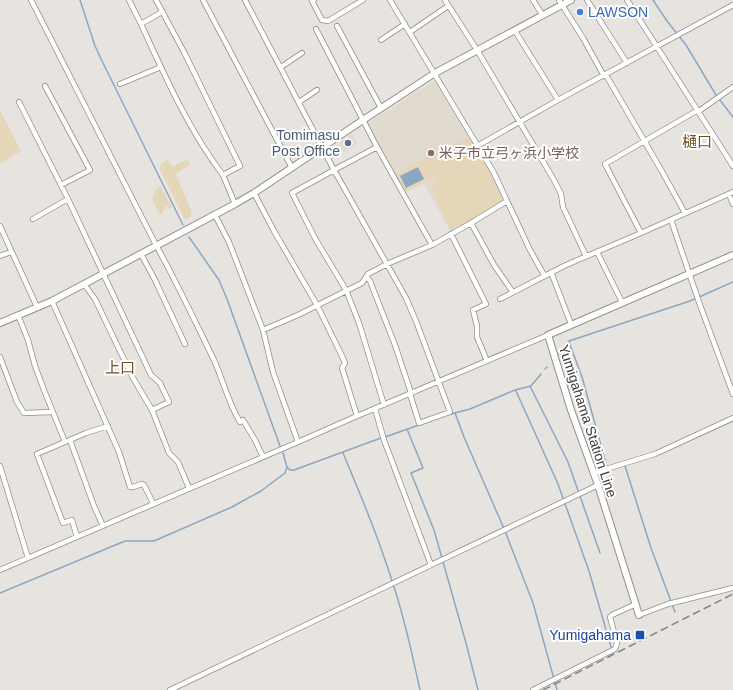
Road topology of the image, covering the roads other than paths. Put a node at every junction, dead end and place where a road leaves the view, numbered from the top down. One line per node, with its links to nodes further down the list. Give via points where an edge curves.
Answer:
1 (31, 0): 68 (street)
2 (129, 0): 18 (street)
3 (156, 0): 16 (street)
4 (203, 0): 49 (street)
5 (245, 0): 30 (street)
6 (314, 0): 7 (street, via 312,1 322,20 328,21)
7 (363, 0)
8 (390, 0): 19 (street)
9 (533, 0): 17 (street)
10 (571, 0): 14 (street)
11 (588, 0): 28 (street)
12 (626, 0): 25 (street)
13 (446, 2): 23 (street); 26 (street)
14 (560, 2): 17 (street); 32 (street)
15 (733, 6): 25 (street)
16 (162, 12): 18 (street); 51 (street, via 240,166)
17 (543, 16): 22 (street)
18 (141, 24): 29 (street)
19 (405, 24): 23 (street); 24 (street)
20 (336, 26): 40 (street)
21 (316, 29): 42 (street)
22 (515, 31): 26 (street); 37 (street)
23 (410, 32): 31 (street)
24 (381, 40)
25 (657, 46): 28 (street); 41 (street)
26 (478, 50): 31 (street); 43 (street)
27 (302, 53): 30 (street)
28 (627, 63): 32 (street)
29 (161, 67): 33 (street); 51 (street, via 203,149)
30 (281, 67): 39 (street)
31 (435, 73): 40 (street); 45 (street)
32 (605, 75): 37 (street); 44 (street)
33 (120, 84)
34 (46, 86): 52 (street, via 90,170)
35 (733, 88): 41 (street)
36 (317, 90): 39 (street)
37 (558, 100): 43 (street)
38 (18, 102): 52 (street)
39 (299, 102): 46 (street)
40 (381, 108): 42 (street)
41 (698, 111): 44 (street); 48 (street)
42 (363, 120): 46 (street); 47 (street)
43 (521, 122): 45 (street); 74 (street, via 561,194 563,207)
44 (645, 141): 59 (street); 65 (street, via 605,164)
45 (479, 145): 56 (street)
46 (323, 147): 49 (street); 50 (street)
47 (377, 147): 50 (street); 67 (street)
48 (733, 166)
49 (292, 168): 53 (street)
50 (334, 170): 75 (street); 82 (street, via 292,193)
51 (223, 175): 57 (street)
52 (61, 185): 55 (street)
53 (254, 193): 57 (street); 87 (street)
54 (731, 193): 58 (street); 59 (street)
55 (68, 199): 61 (street); 77 (street)
56 (507, 201): 63 (street); 79 (street)
57 (235, 204): 60 (street)
58 (733, 204)
59 (685, 213): 62 (street)
60 (215, 215): 68 (street); 92 (street, via 229,242)
61 (33, 219)
62 (671, 220): 65 (street); 78 (street)
63 (471, 223): 66 (street); 83 (street)
64 (0, 226): 69 (street)
65 (641, 233): 70 (street)
66 (451, 234): 67 (street); 96 (street, via 486,304 472,310 477,326 477,337)
67 (432, 245): 75 (street)
68 (156, 246): 71 (street); 109 (street, via 178,285 214,362 232,410 240,422 243,420)
69 (11, 252): 73 (street); 88 (street)
70 (597, 252): 74 (street); 86 (street)
71 (141, 254): 77 (street); 94 (street)
72 (733, 255): 78 (street, Yumigahama Station Line)
73 (0, 256)
74 (586, 256): 76 (street)
75 (387, 264): 80 (street); 97 (street, via 416,321)
76 (551, 272): 79 (street); 91 (street)
77 (103, 274): 81 (street); 102 (street, via 151,375 160,383 169,402)
78 (689, 274): 86 (street, Yumigahama Station Line); 99 (street)
79 (544, 275): 83 (street)
80 (366, 277): 82 (street, via 362,282); 98 (street, via 370,281 395,345)
81 (84, 284): 85 (street); 102 (street, via 95,299 133,378)
82 (346, 290): 87 (street); 100 (street)
83 (512, 291): 84 (street)
84 (500, 299)
85 (52, 301): 88 (street); 106 (street)
86 (622, 302): 91 (street, Yumigahama Station Line)
87 (317, 305): 92 (street); 104 (street, via 344,363 342,368)
88 (36, 308): 89 (street)
89 (18, 315): 90 (street); 103 (street)
90 (0, 323)
91 (571, 324): 93 (street, Yumigahama Station Line)
92 (263, 330): 108 (street, via 273,372)
93 (548, 335): 96 (street); 111 (street, Yumigahama Station Line)
94 (185, 344)
95 (0, 358): 103 (street, via 17,402 24,413)
96 (487, 361): 97 (street)
97 (438, 382): 98 (street); 98 (street, via 450,412 419,423)
98 (410, 394): 100 (street)
99 (733, 394)
100 (384, 405): 101 (street)
101 (375, 409): 104 (street); 118 (street)
102 (152, 410): 113 (street, via 169,453 178,462)
103 (52, 412): 107 (street)
104 (357, 416): 108 (street)
105 (733, 418): 111 (street, via 655,454)
106 (108, 426): 107 (street); 114 (street, via 130,486 144,485)
107 (68, 441): 115 (street); 116 (street, via 37,454 63,523 72,520)
108 (298, 442): 109 (street)
109 (263, 457): 113 (street)
110 (0, 466): 117 (street)
111 (593, 473): 112 (street, Yumigahama Station Line)
112 (598, 485): 118 (street); 121 (street, Yumigahama Station Line)
113 (189, 488): 114 (street)
114 (153, 503): 115 (street)
115 (103, 526): 116 (street)
116 (77, 537): 117 (street)
117 (28, 558): 119 (street)
118 (431, 565): 123 (street)
119 (0, 570)
120 (733, 588): 122 (street)
121 (636, 604): 122 (street, Yumigahama Station Line); 124 (street, via 610,617 617,644 615,649)
122 (639, 614)
123 (170, 690)
124 (533, 690)

